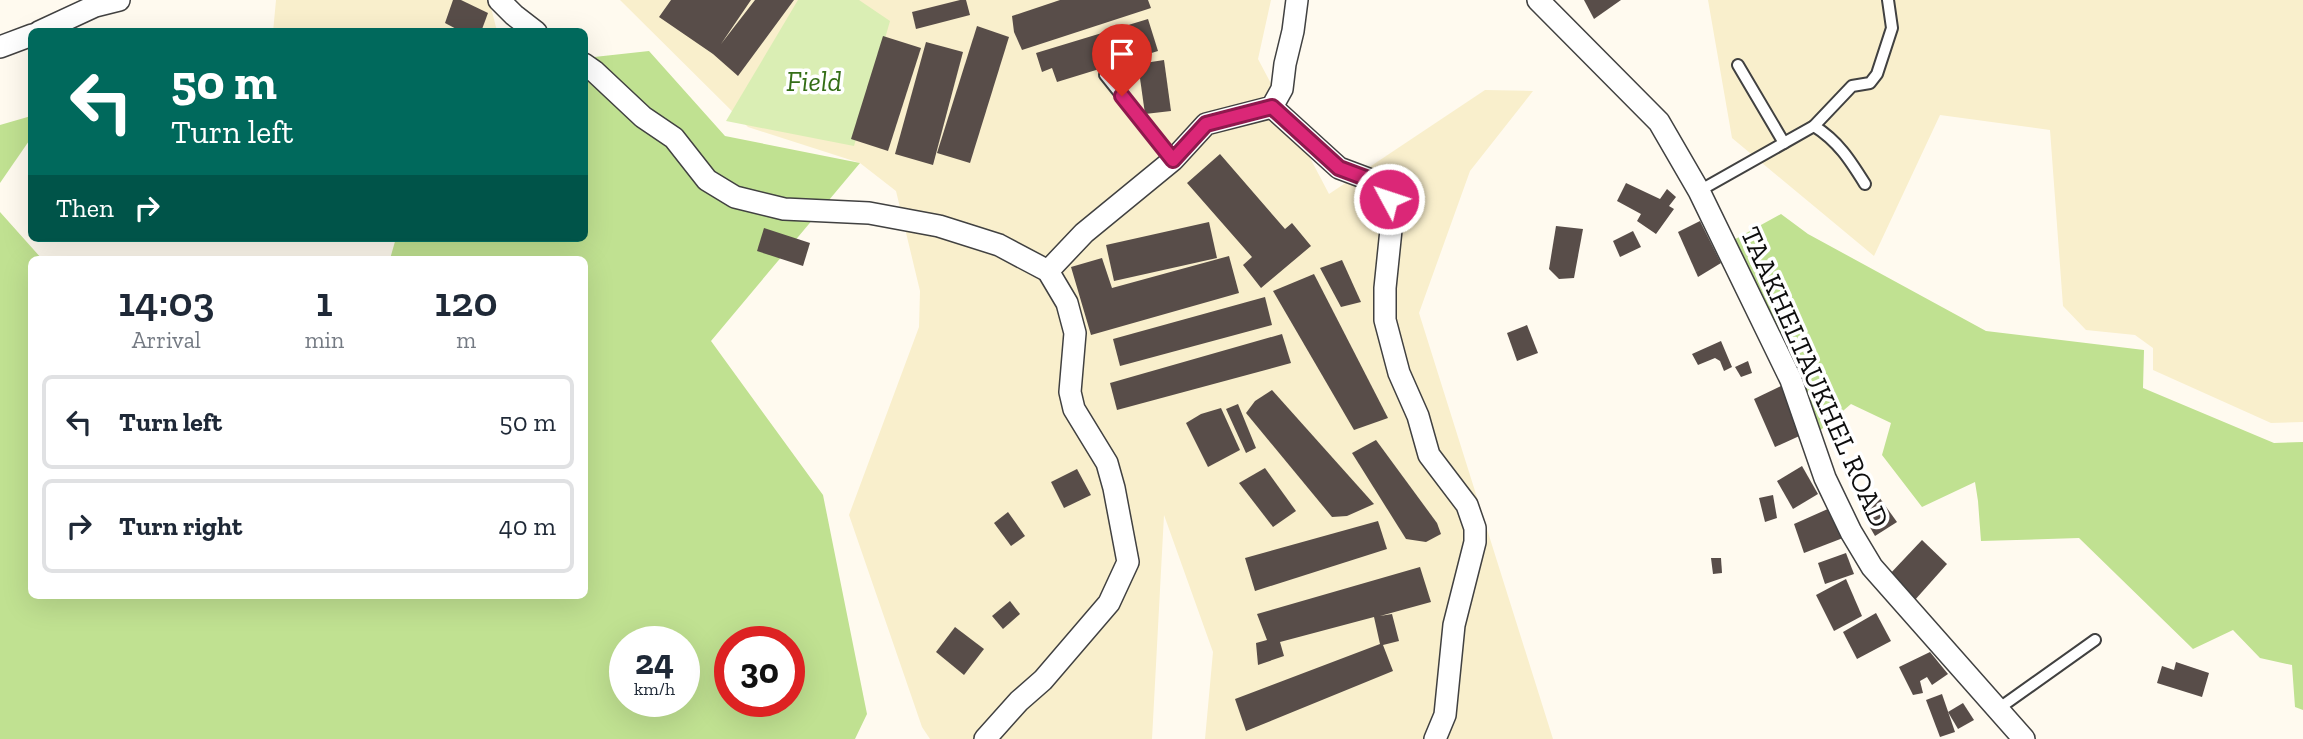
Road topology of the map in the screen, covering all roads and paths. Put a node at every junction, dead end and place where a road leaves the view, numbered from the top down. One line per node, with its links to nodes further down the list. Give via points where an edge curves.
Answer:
1 (118, 0): 6 (street)
2 (499, 0): 7 (street)
3 (1297, 0): 13 (street, via 1282,89)
4 (1538, 0): 18 (street, TAAKHELTAUKHEL ROAD, via 1659,122)
5 (1888, 0): 14 (lane, via 1892,28 1877,74 1870,83 1852,86)
6 (48, 28)
7 (531, 28)
8 (28, 36): 9 (street)
9 (0, 47)
10 (1738, 65): 15 (lane)
11 (588, 67): 19 (street, via 643,117 674,138 707,180 735,197 784,209 869,213 939,226 999,245)
12 (1105, 75): 16 (lane)
13 (1272, 107): 16 (street, via 1206,124); 23 (street, via 1339,168 1379,183 1389,199 1392,220 1385,320 1429,455 1467,505 1475,528 1454,625 1445,715)
14 (1814, 126): 15 (lane); 17 (lane, via 1843,149)
15 (1784, 143): 18 (lane)
16 (1173, 160): 19 (street, via 1084,233)
17 (1865, 184)
18 (1699, 191): 21 (street, TAAKHELTAUKHEL ROAD, via 1791,380 1825,478 1851,532 1872,567)
19 (1048, 271): 22 (street, via 1067,303 1075,333 1070,375 1074,409 1107,463 1128,562 1109,603)
20 (2095, 640): 21 (lane)
21 (1998, 709): 24 (street, TAAKHELTAUKHEL ROAD)
22 (985, 739)
23 (1435, 739)
24 (2024, 739)

